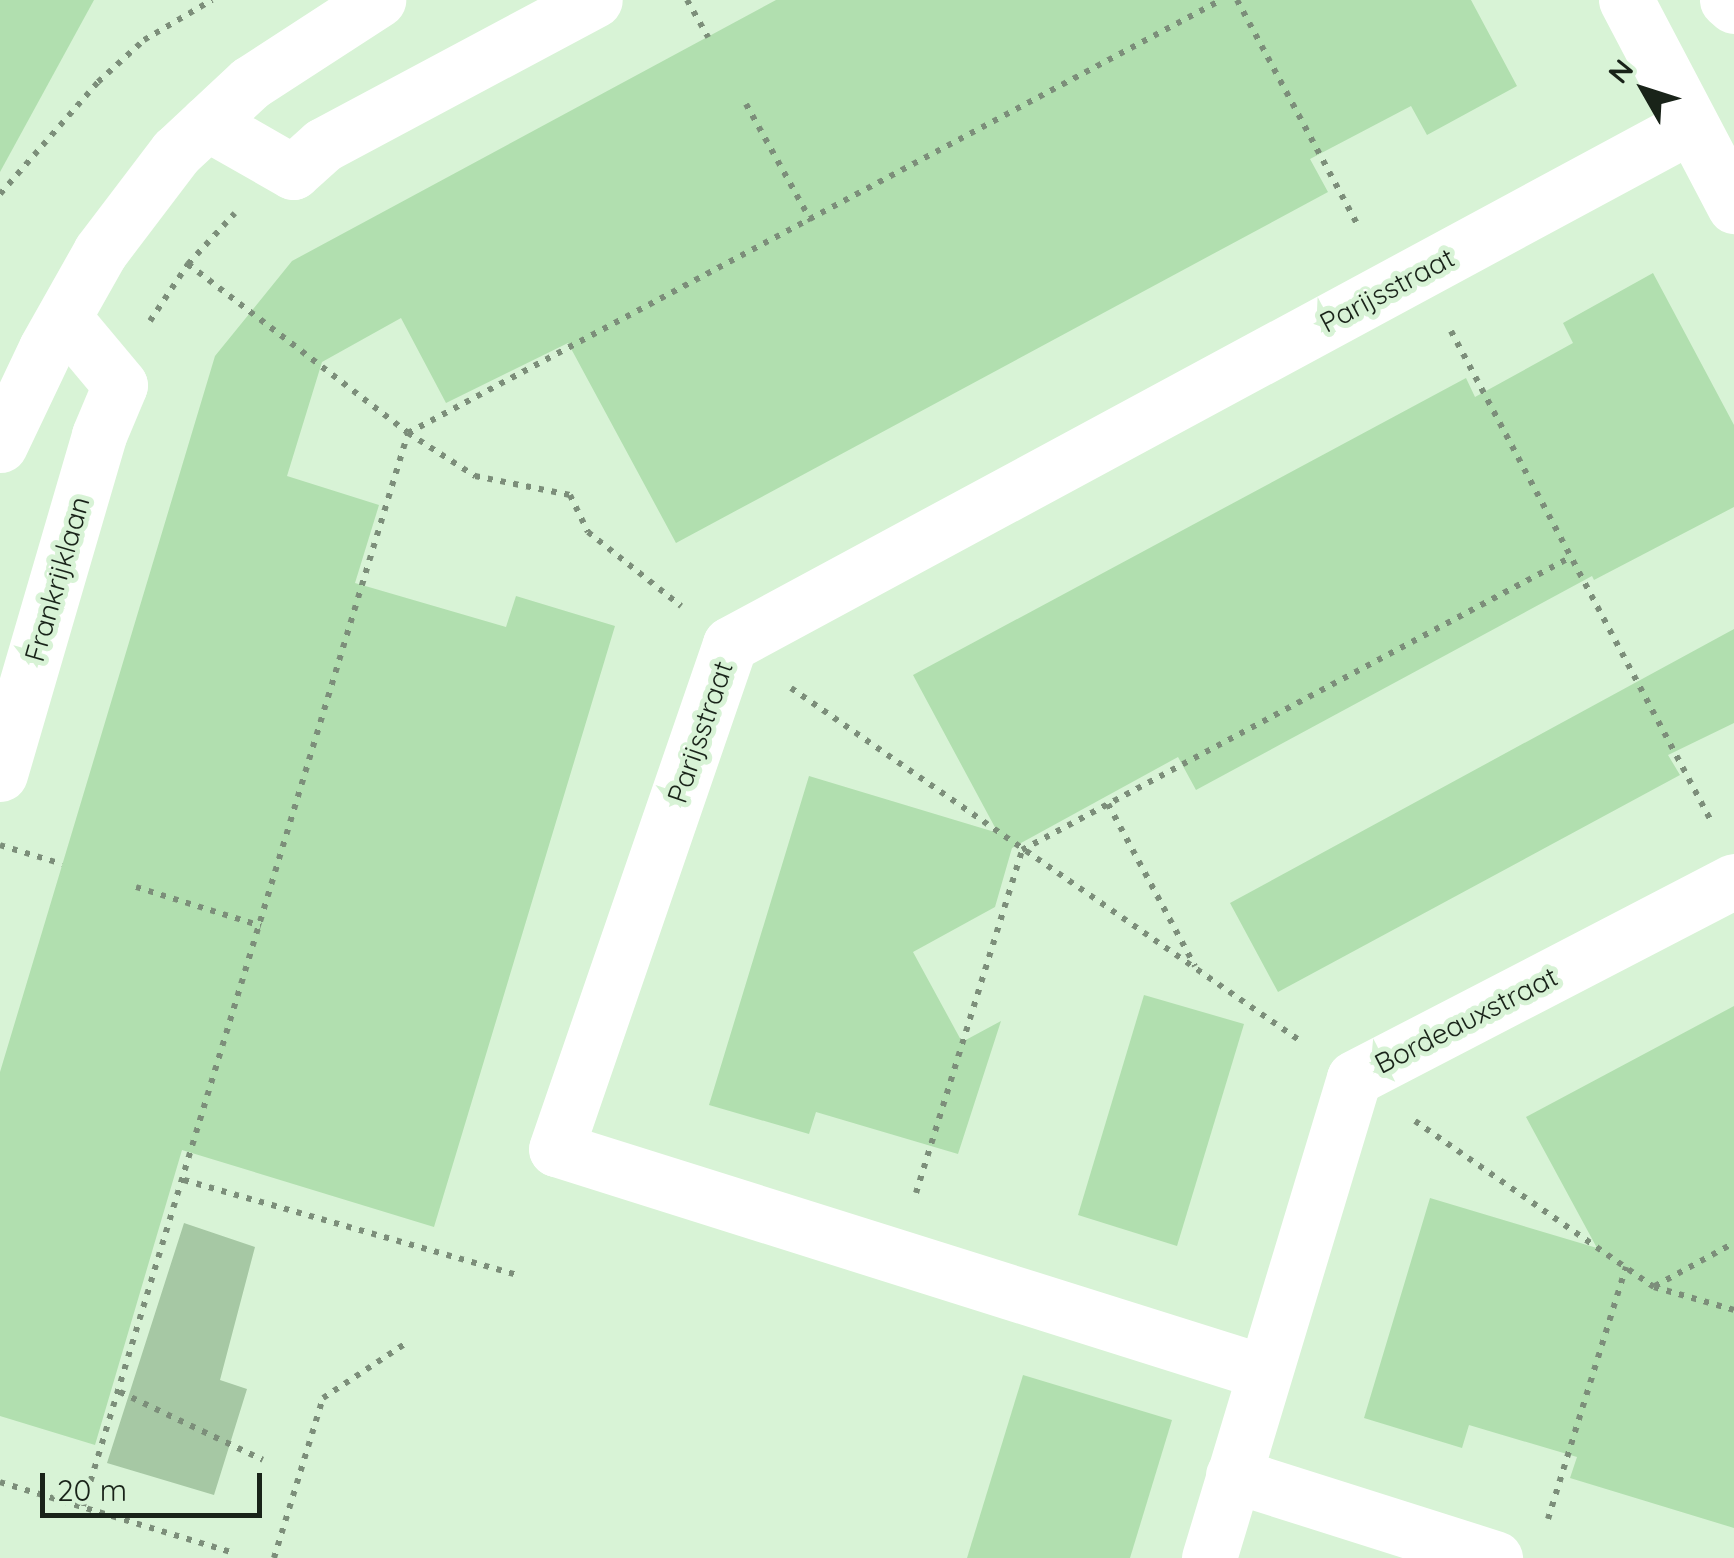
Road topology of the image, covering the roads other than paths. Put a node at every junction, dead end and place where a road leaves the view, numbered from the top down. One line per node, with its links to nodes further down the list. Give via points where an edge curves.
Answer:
1 (378, 0): 6 (street, via 250,82)
2 (595, 0): 6 (street, via 323,145 293,172)
3 (1626, 0): 7 (street)
4 (1727, 0): 5 (street)
5 (1734, 6)
6 (207, 123): 9 (street, via 176,152 100,252)
7 (1690, 126): 8 (street); 13 (street, Parijsstraat, via 730,644 556,1149)
8 (1734, 206)
9 (64, 318): 10 (street); 11 (street, Frankrijklaan, via 120,385 99,435)
10 (0, 445)
11 (0, 774)
12 (1734, 881): 13 (street, Bordeauxstraat, via 1354,1078)
13 (1264, 1372): 14 (street, Bordeauxstraat)
14 (1234, 1475): 15 (street, Bordeauxstraat); 16 (street)
15 (1208, 1558)
16 (1495, 1558)

